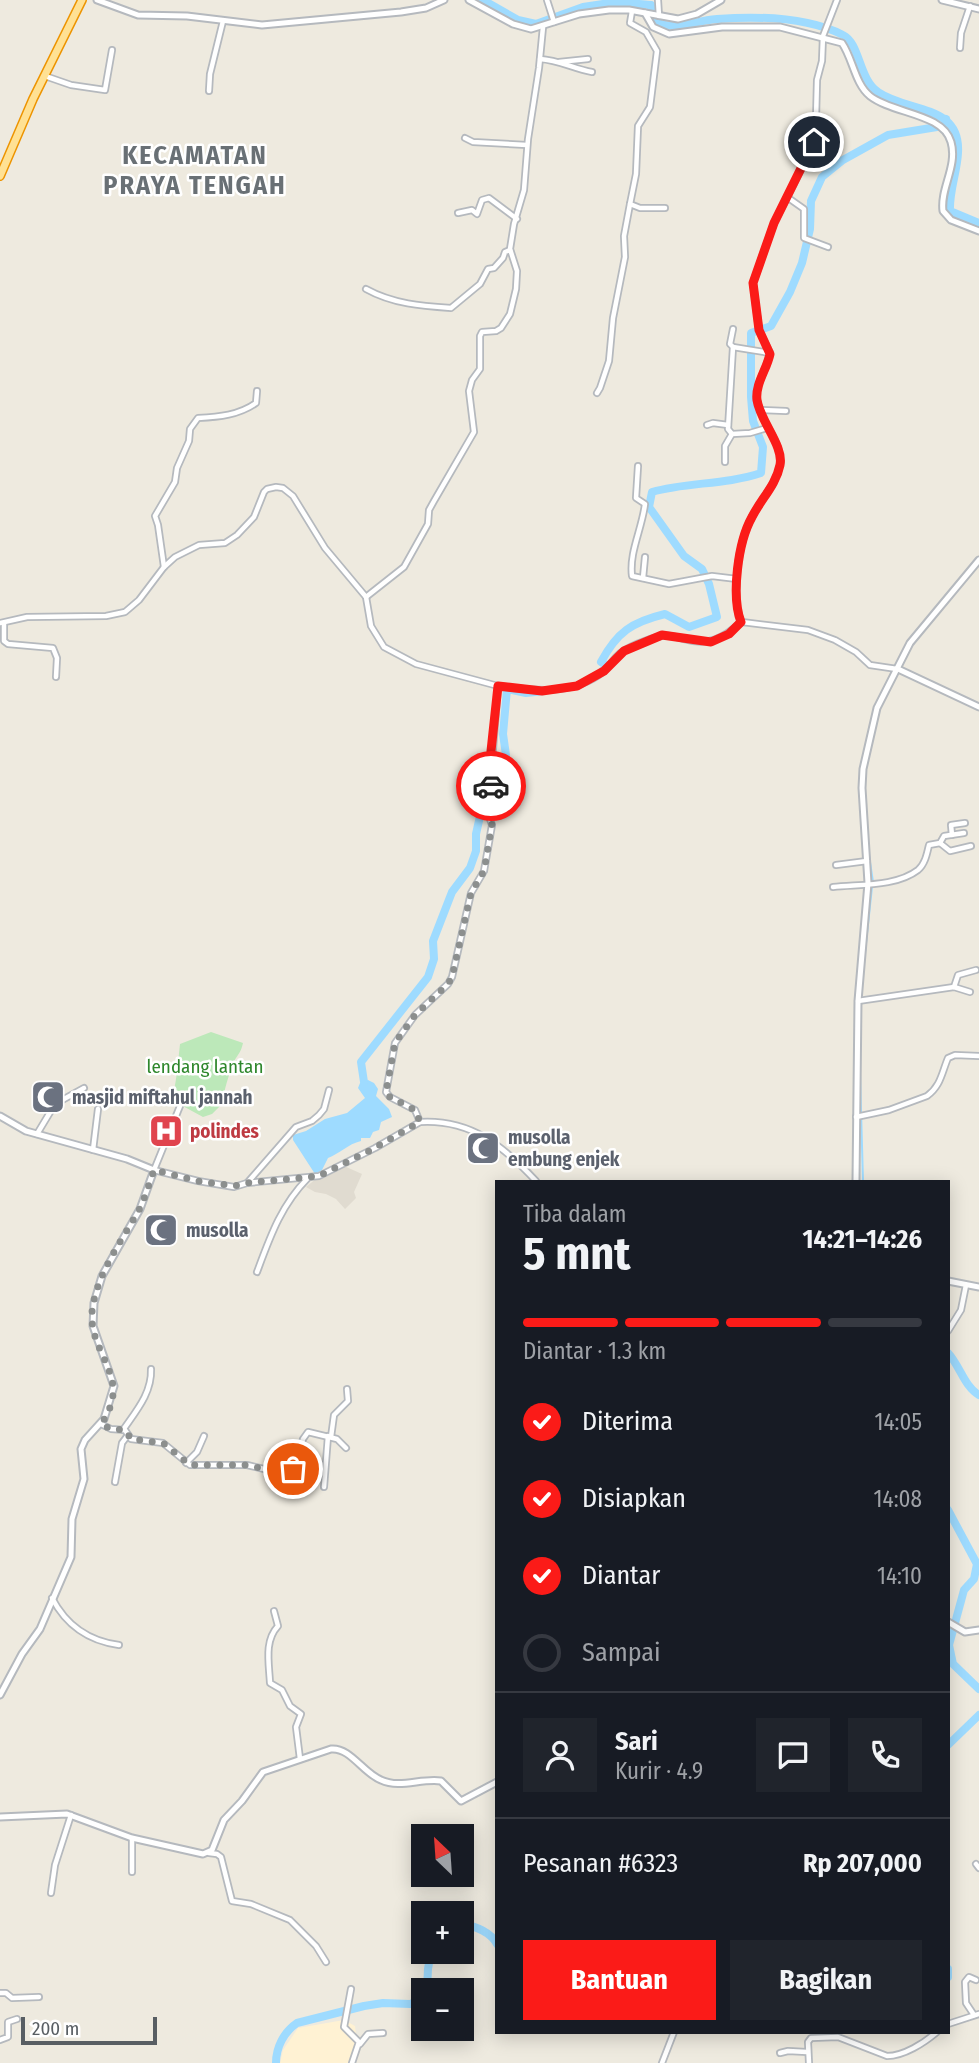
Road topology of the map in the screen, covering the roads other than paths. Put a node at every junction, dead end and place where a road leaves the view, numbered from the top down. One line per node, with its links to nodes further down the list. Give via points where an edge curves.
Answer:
1 (82, 0): 26 (highway)
2 (97, 0): 17 (street, via 138,15)
3 (444, 0): 17 (street, via 418,9 303,23)
4 (470, 0): 18 (street, via 519,27)
5 (547, 0): 16 (street)
6 (658, 0): 15 (street)
7 (721, 0): 15 (street, via 686,18)
8 (837, 0): 19 (street)
9 (942, 0): 10 (street)
10 (959, 2): 11 (street)
11 (970, 6): 12 (street); 20 (street)
12 (979, 9)
13 (632, 11): 14 (street); 16 (street, via 599,11); 32 (street, via 630,23 646,32 657,51 650,107 638,126)
14 (645, 13): 15 (street); 19 (street, via 653,27 669,34 713,27)
15 (656, 16)
16 (553, 20): 18 (street)
17 (220, 21): 27 (street)
18 (542, 27): 23 (street)
19 (824, 32): 31 (street, via 814,142); 36 (street, via 844,44 870,96 945,128 953,153 943,211 951,220)
20 (960, 48)
21 (112, 50): 26 (street, via 105,90)
22 (588, 59): 24 (street)
23 (540, 60): 24 (street); 29 (street)
24 (559, 62): 25 (street)
25 (592, 72)
26 (45, 76): 30 (highway)
27 (209, 90)
28 (465, 138): 29 (street)
29 (527, 145): 35 (street)
30 (0, 176)
31 (787, 197): 37 (street, via 804,208 804,237); 42 (street, via 753,283 759,330)
32 (630, 204): 33 (street); 44 (street, via 609,361)
33 (665, 208)
34 (458, 213): 35 (street, via 477,214 482,201 489,198)
35 (517, 219): 38 (street)
36 (979, 231)
37 (828, 247)
38 (510, 250): 39 (street, via 451,309 416,306); 58 (street, via 517,271 516,289 510,314 500,328 480,336 480,369 469,391 474,432 429,510 428,524 404,567)
39 (366, 289)
40 (733, 329): 41 (street)
41 (733, 347): 42 (street); 48 (street)
42 (770, 354): 45 (street, via 757,392)
43 (257, 391): 55 (street, via 257,402 247,409 198,418 192,425 176,480 155,515)
44 (597, 393)
45 (760, 410): 46 (street); 49 (street)
46 (786, 411)
47 (707, 425): 48 (street)
48 (728, 425): 50 (street)
49 (767, 428): 50 (street); 57 (street, via 781,462 749,522)
50 (732, 434): 51 (street, via 725,446)
51 (725, 462)
52 (638, 466): 56 (street, via 636,498 645,504 631,572)
53 (645, 557): 56 (street)
54 (979, 560): 61 (street, via 914,636)
55 (164, 567): 58 (street, via 198,545 234,538 250,523 264,492 283,488); 60 (street, via 139,600 121,613 27,617)
56 (643, 578): 57 (street, via 669,584 712,576)
57 (737, 579): 59 (street)
58 (366, 597): 63 (street, via 371,626 384,647 416,664)
59 (741, 622): 61 (street, via 808,630 850,648 870,665); 63 (street, via 711,642 662,635 624,651 604,671 577,686 542,691)
60 (2, 623): 62 (street, via 6,644 52,648 57,658)
61 (898, 669): 64 (street); 70 (street, via 877,708 863,769)
62 (56, 677)
63 (498, 686): 85 (street, via 488,813 492,825 484,871 471,893 452,977 410,1020 392,1051 386,1092 415,1110)
64 (979, 707)
65 (965, 823): 67 (street, via 951,825)
66 (964, 834): 67 (street)
67 (952, 835): 68 (street, via 943,836)
68 (940, 843): 69 (street, via 950,851); 72 (street, via 929,845 916,872)
69 (971, 846)
70 (867, 860): 71 (street); 72 (street)
71 (836, 865)
72 (868, 883): 73 (street); 77 (street)
73 (833, 887)
74 (976, 970): 75 (street, via 958,975)
75 (954, 987): 76 (street); 77 (street)
76 (970, 992)
77 (859, 1001): 84 (street)
78 (979, 1056): 84 (street, via 948,1058 943,1077 930,1094)
79 (84, 1088): 86 (street, via 55,1104)
80 (329, 1090): 92 (street, via 324,1110 296,1127)
81 (180, 1107): 88 (street)
82 (98, 1109): 87 (street)
83 (0, 1116): 86 (street)
84 (861, 1117): 91 (street)
85 (420, 1122): 89 (street, via 340,1166); 90 (street, via 440,1121 467,1129 507,1151)
86 (37, 1133): 87 (street)
87 (93, 1151): 88 (street)
88 (154, 1170): 92 (street, via 225,1186); 100 (street, via 140,1209 102,1276 94,1303 93,1326 114,1382)
89 (309, 1177): 92 (street); 93 (street, via 280,1214)
90 (535, 1180)
91 (856, 1180)
92 (247, 1183)
93 (257, 1272)
94 (950, 1282): 95 (street)
95 (966, 1285): 96 (street); 97 (street, via 963,1305)
96 (979, 1287)
97 (950, 1328)
98 (151, 1369): 101 (street, via 147,1393)
99 (347, 1389): 104 (street, via 348,1401 334,1415)
100 (101, 1424): 101 (street); 109 (street, via 81,1449 84,1479 72,1519 71,1557)
101 (123, 1430): 102 (street)
102 (128, 1435): 106 (street, via 163,1443); 107 (street, via 122,1443)
103 (204, 1436): 106 (street)
104 (330, 1437): 105 (street); 106 (street, via 306,1433 288,1474 247,1465); 108 (street)
105 (346, 1447)
106 (186, 1462)
107 (116, 1482)
108 (324, 1487)
109 (52, 1597): 113 (street, via 74,1626 96,1640); 114 (street, via 40,1629)
110 (274, 1611): 115 (street, via 278,1626 267,1650 270,1682 301,1714 296,1727)
111 (950, 1624): 112 (street, via 970,1633)
112 (979, 1630)
113 (119, 1645)
114 (0, 1695)
115 (300, 1760): 116 (street, via 340,1749 380,1780 402,1784 439,1780 461,1801); 120 (street, via 261,1774 223,1820)
116 (495, 1783)
117 (71, 1815): 118 (street); 119 (street); 122 (street)
118 (0, 1817)
119 (132, 1838): 120 (street); 121 (street)
120 (209, 1853): 123 (street, via 221,1857 232,1901 290,1920)
121 (132, 1872)
122 (51, 1893)
123 (326, 1962)
124 (976, 1980): 128 (street, via 970,1977 965,1982 966,2004)
125 (351, 1989): 135 (street, via 344,2028)
126 (0, 1993): 127 (street, via 12,1998)
127 (39, 1997)
128 (977, 2015): 130 (street)
129 (16, 2019): 134 (street, via 8,2022 8,2037)
130 (950, 2023)
131 (383, 2033): 135 (street, via 368,2034)
132 (673, 2034): 139 (street)
133 (934, 2034): 136 (street, via 894,2056 824,2036 811,2038)
134 (0, 2040)
135 (360, 2044): 138 (street)
136 (807, 2052): 137 (street); 140 (street)
137 (780, 2053)
138 (352, 2063)
139 (662, 2063)
140 (808, 2063)

